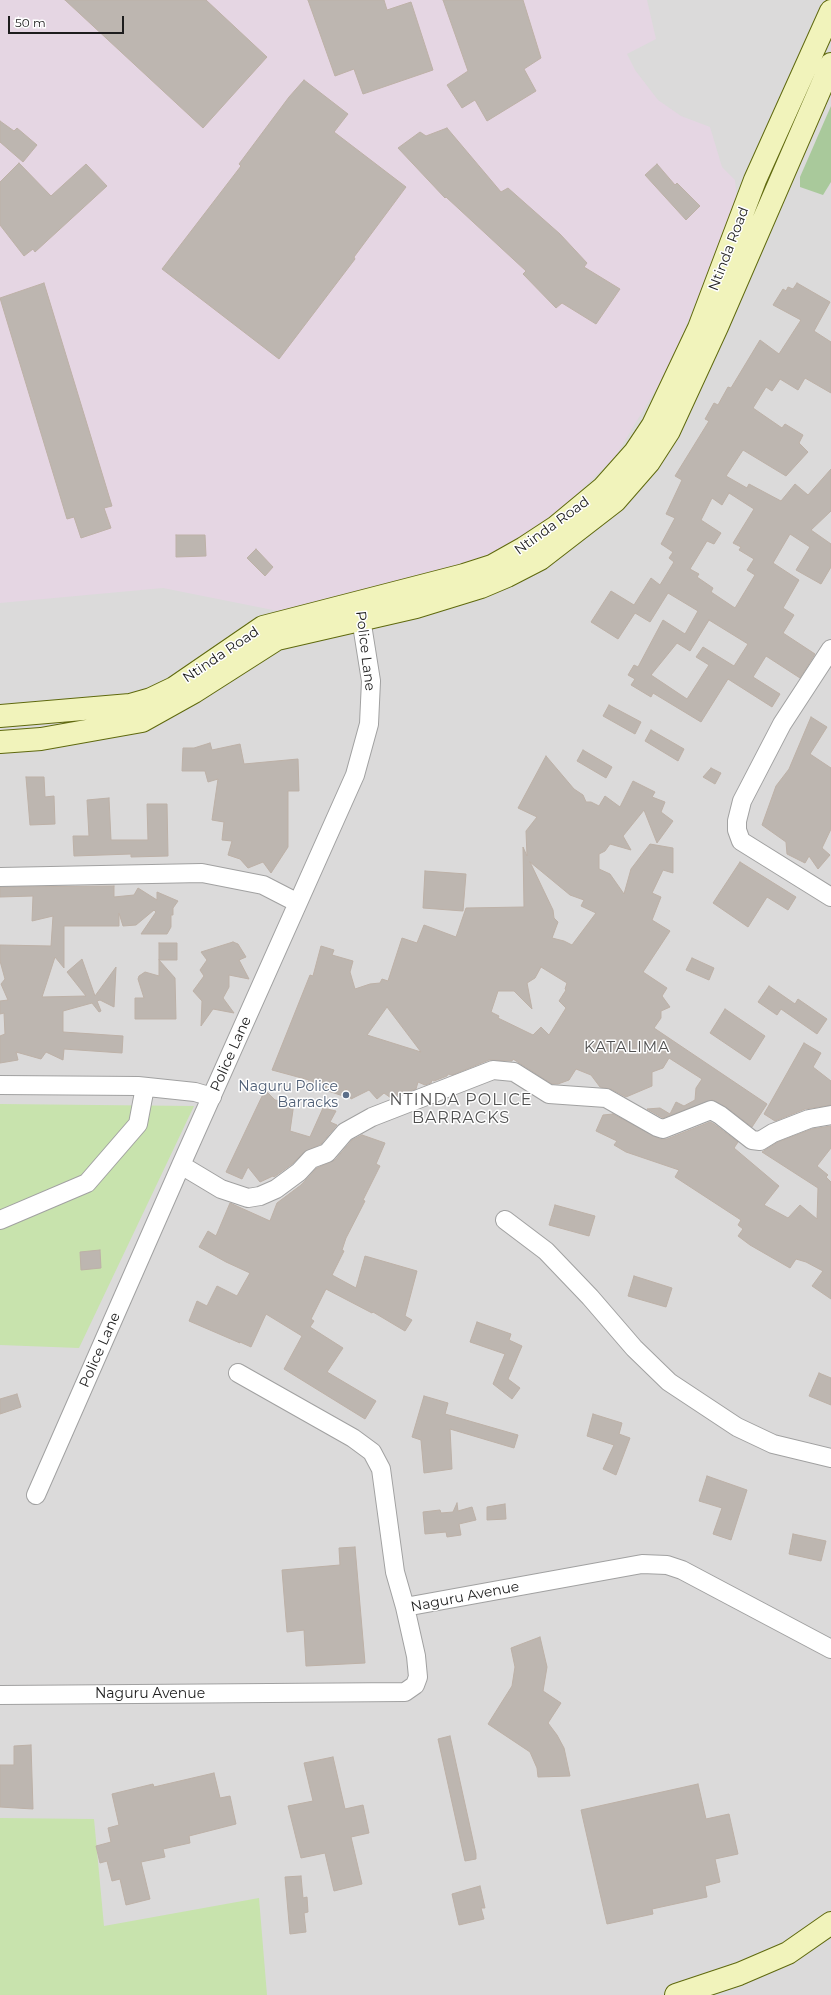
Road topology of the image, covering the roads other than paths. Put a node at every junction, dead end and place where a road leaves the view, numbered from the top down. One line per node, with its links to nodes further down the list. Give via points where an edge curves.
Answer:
1 (831, 11): 3 (main road, Ntinda Road, via 755,180 699,328 653,425 635,452 603,488 524,548 492,566 413,589)
2 (831, 64): 3 (main road, Ntinda Road, via 714,333 669,430 649,462 615,501 540,559 481,587 416,607)
3 (360, 611): 5 (main road, Ntinda Road, via 263,627 174,688 151,699 130,705); 6 (main road, Ntinda Road, via 277,639 194,692 142,721 41,739); 9 (street, Police Lane, via 371,681 369,724 355,775)
4 (831, 648): 8 (street, via 782,724 742,801 737,830 741,841)
5 (0, 716)
6 (0, 742)
7 (0, 877): 9 (street, via 202,872 263,885)
8 (831, 897)
9 (298, 903): 12 (street, Police Lane)
10 (0, 1085): 11 (street)
11 (145, 1087): 12 (street, via 195,1092); 15 (street, via 138,1124 87,1184)
12 (212, 1097): 14 (street, Police Lane)
13 (831, 1115): 14 (street, via 809,1119 760,1140 752,1140 711,1110 663,1129 606,1098 549,1094 514,1072 493,1070 372,1116 346,1132 326,1153 311,1159 299,1172 276,1189 260,1196 248,1198 221,1189)
14 (181, 1165): 19 (street, Police Lane)
15 (0, 1220)
16 (504, 1220): 18 (street, via 546,1251 590,1296 634,1348 669,1382 737,1427 773,1444)
17 (238, 1373): 20 (street, via 353,1438 372,1452 381,1469 395,1572)
18 (831, 1458)
19 (36, 1495)
20 (405, 1607): 21 (street, Naguru Avenue, via 642,1564 667,1566 682,1570); 22 (street, Naguru Avenue, via 418,1677 415,1685 405,1692)
21 (831, 1649)
22 (0, 1695)
23 (831, 1923): 24 (main road, via 788,1953 739,1974)
24 (676, 1995)

